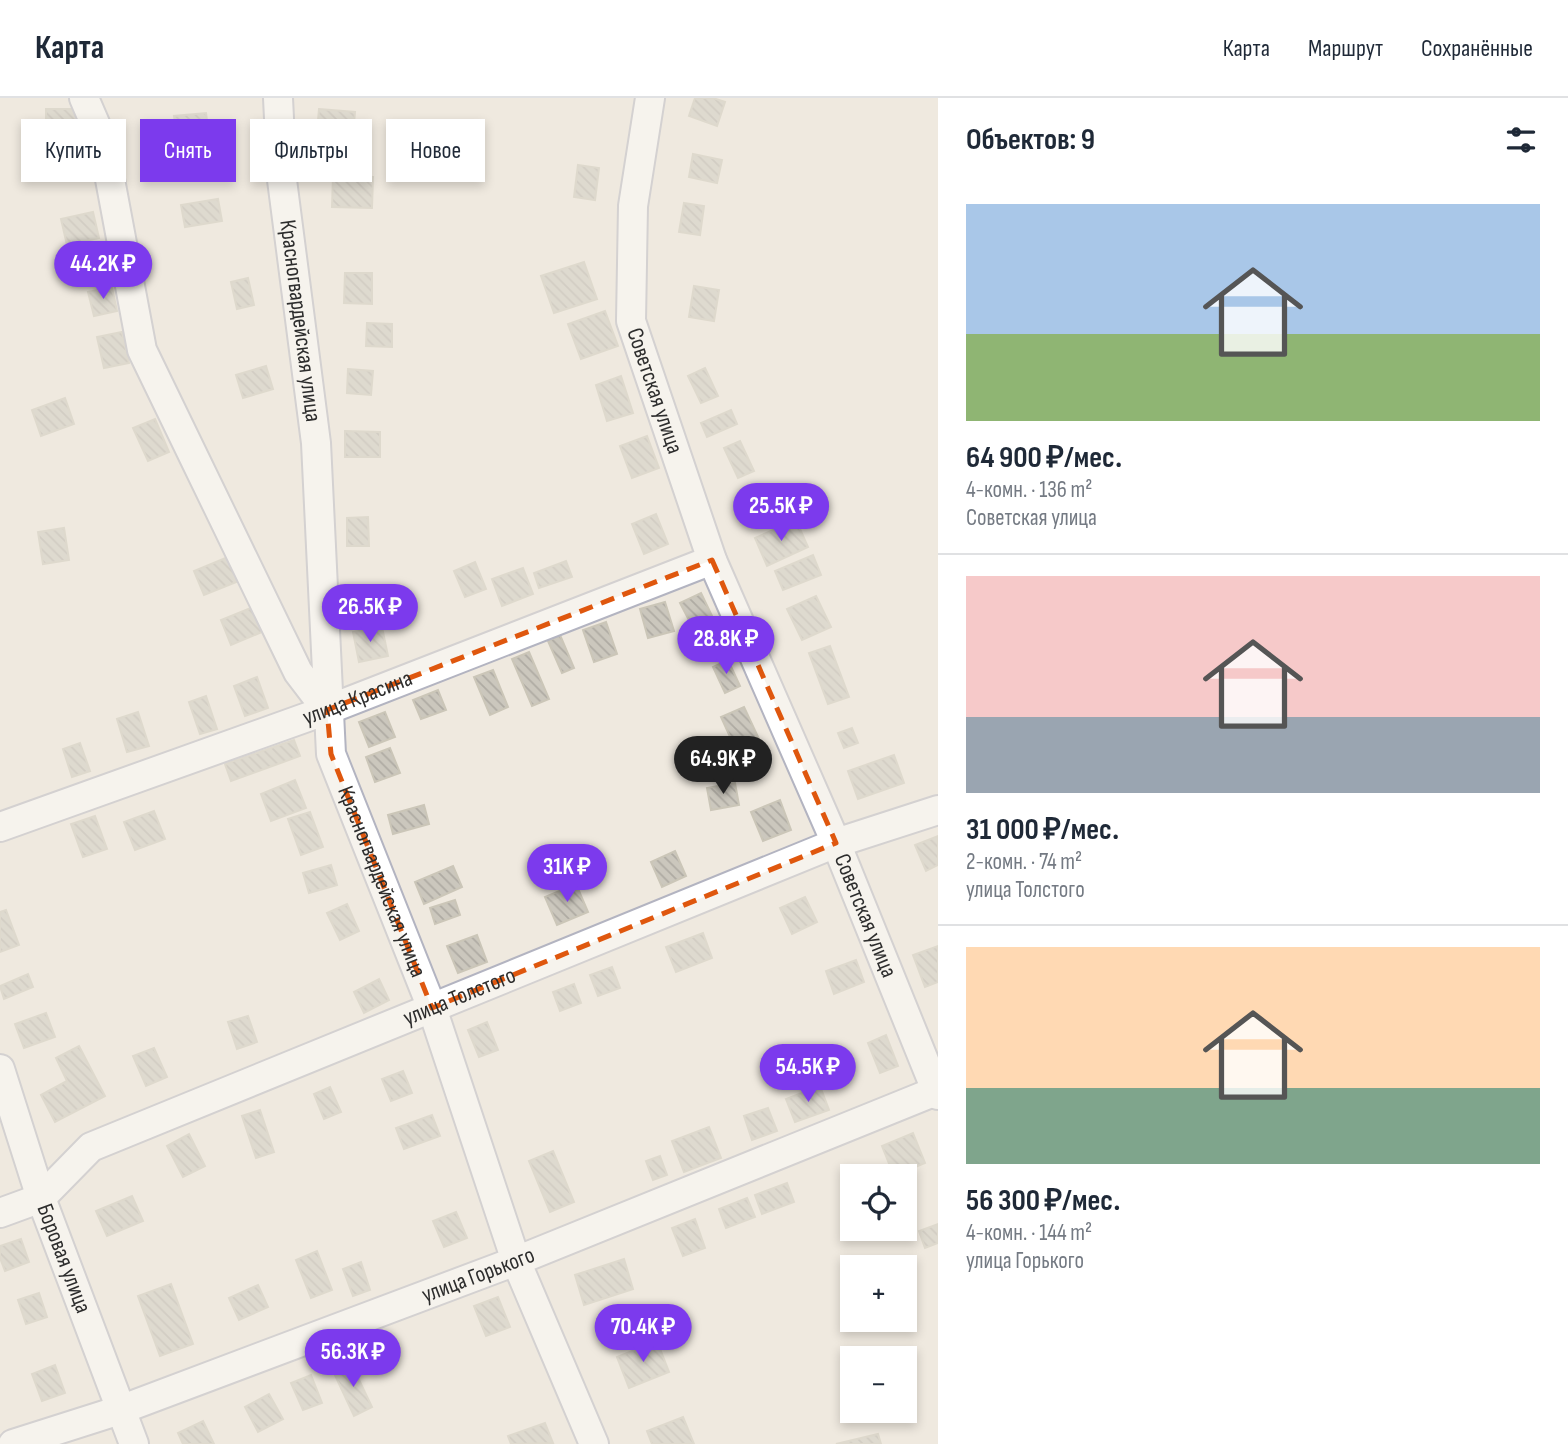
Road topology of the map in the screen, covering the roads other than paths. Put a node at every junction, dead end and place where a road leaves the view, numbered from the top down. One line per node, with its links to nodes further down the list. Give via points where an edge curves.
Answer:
1 (84, 98): 5 (street, via 103,142 142,350 298,672)
2 (278, 98): 5 (street, Красногвардейская улица, via 282,180 316,443)
3 (650, 98): 4 (street, Советская улица, via 633,206 631,321)
4 (712, 561): 5 (street, улица Красина); 8 (street, Советская улица)
5 (327, 710): 7 (street, улица Красина); 9 (street, Красногвардейская улица, via 331,754)
6 (938, 810): 8 (street, улица Толстого)
7 (0, 827)
8 (836, 843): 9 (street, улица Толстого); 11 (street, Советская улица)
9 (432, 1008): 12 (street, улица Толстого, via 91,1147); 14 (street, Красногвардейская улица)
10 (0, 1069): 12 (street, Боровая улица)
11 (937, 1093): 14 (street, улица Горького)
12 (41, 1198): 13 (street, улица Толстого); 15 (street, Боровая улица)
13 (0, 1213)
14 (516, 1261): 15 (street, улица Горького); 18 (street, Красногвардейская улица)
15 (120, 1410): 16 (street, улица Горького); 17 (street, Боровая улица)
16 (13, 1444)
17 (134, 1444)
18 (594, 1444)

